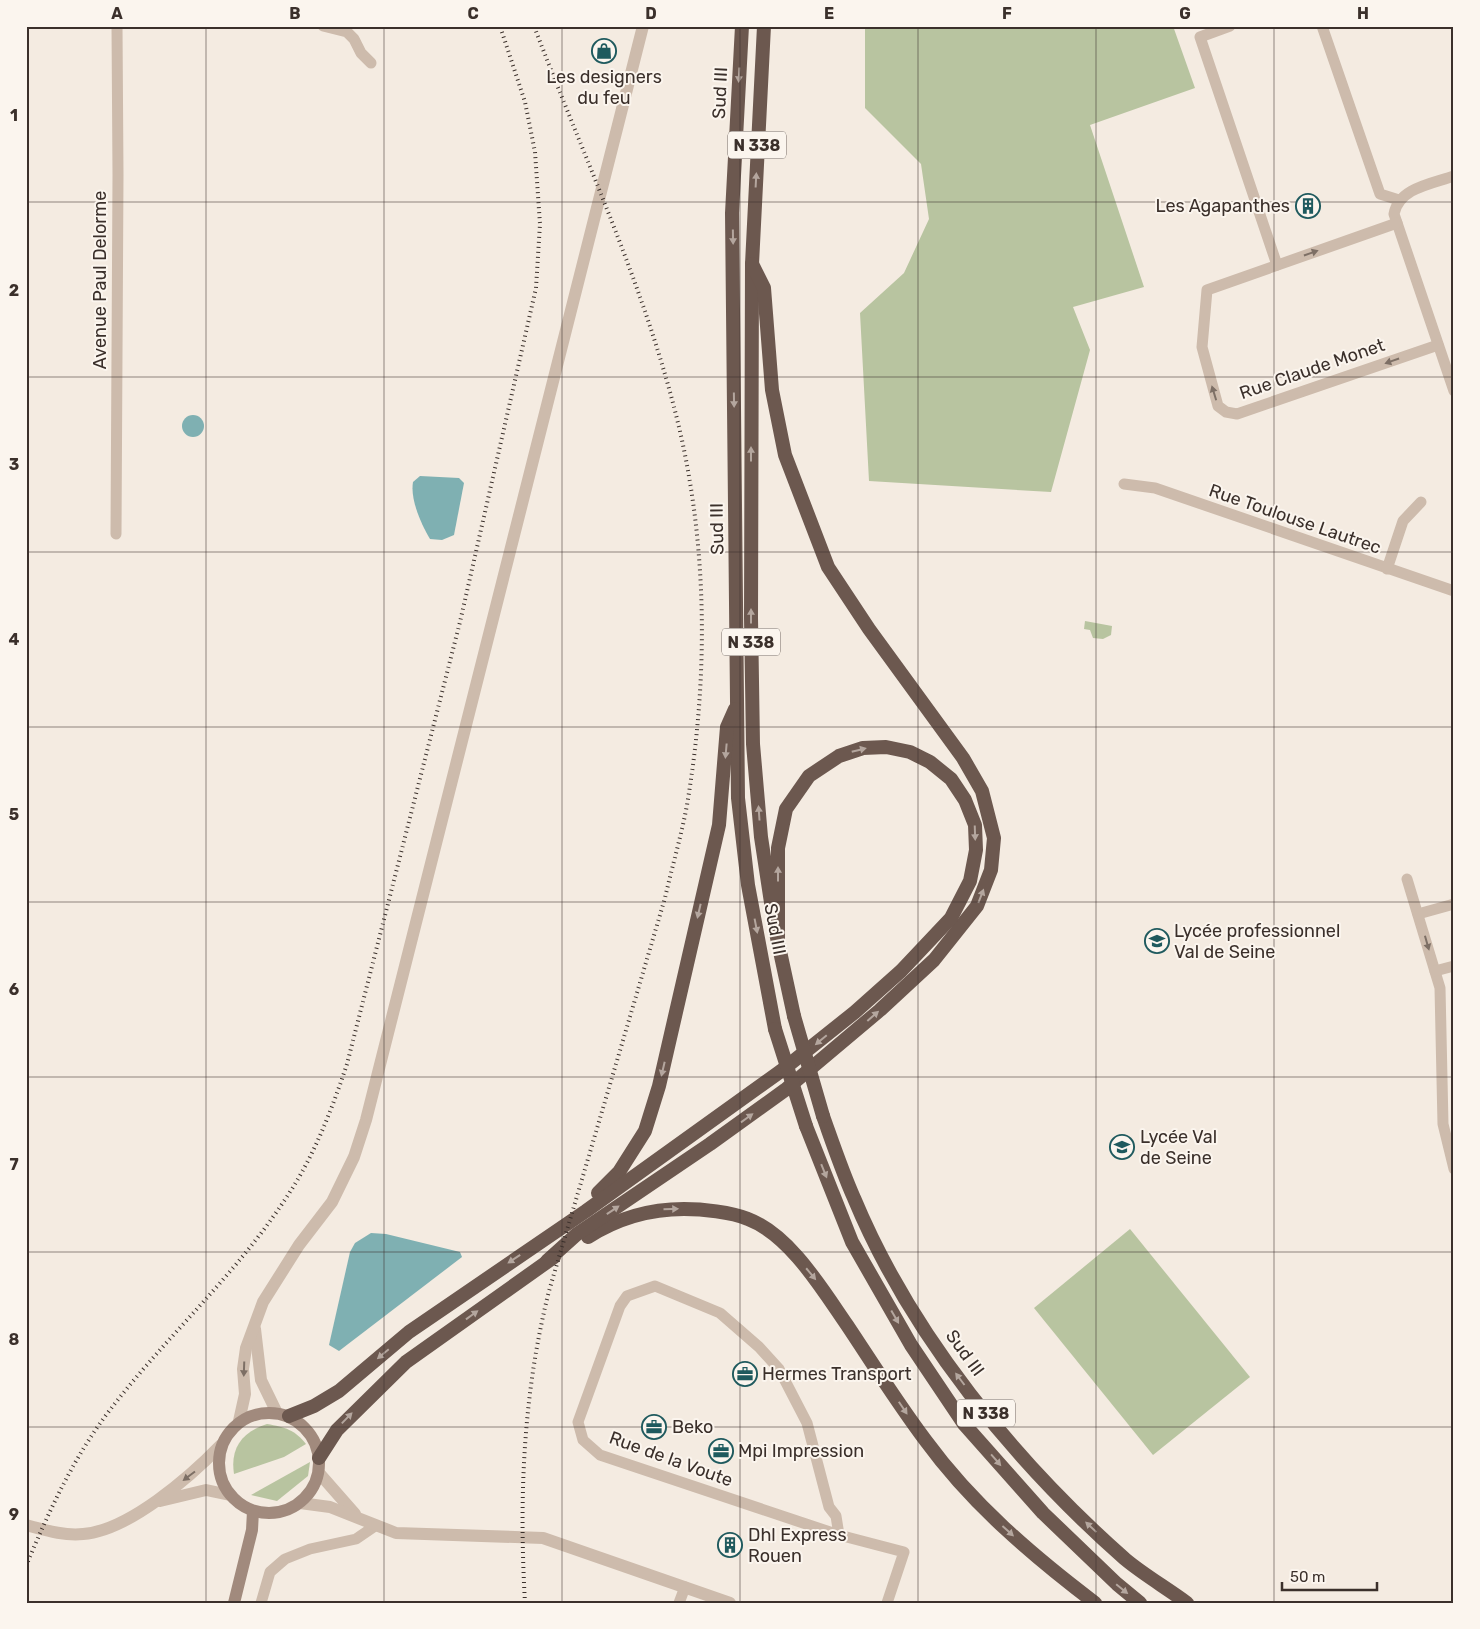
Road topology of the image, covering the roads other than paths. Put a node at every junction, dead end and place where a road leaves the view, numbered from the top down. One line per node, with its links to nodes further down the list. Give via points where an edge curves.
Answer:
1 (117, 26): 18 (street, Avenue Paul Delorme)
2 (323, 26): 8 (street, via 347,32 360,53)
3 (643, 26): 31 (street, via 366,1120 354,1158 332,1202 299,1245 263,1302)
4 (742, 26): 21 (highway, Sud III / N 338, one-way to 21, via 732,213)
5 (764, 26): 12 (highway, Sud III / N 338, one-way to 5)
6 (1230, 26): 13 (street, via 1200,37)
7 (1322, 26): 10 (street, via 1380,194)
8 (371, 63)
9 (1454, 176): 10 (street, via 1407,193)
10 (1399, 200): 11 (street, via 1394,214)
11 (1397, 223): 13 (street, Rue Claude Monet, one-way to 11); 14 (street)
12 (752, 264): 25 (highway, Sud III / N 338, one-way to 12, via 765,873 754,744); 30 (highway, one-way to 12, via 576,1234 785,1090 880,1010 934,960 953,937 977,906 991,870 994,838 982,791 963,758 828,567 785,455 772,390 764,288)
13 (1277, 265): 14 (street, Rue Claude Monet, one-way to 13, via 1237,414 1226,412 1218,406 1202,347 1208,290)
14 (1438, 345): 15 (street)
15 (1454, 391)
16 (1124, 484): 19 (street, Rue Toulouse Lautrec, via 1155,488)
17 (1421, 502): 19 (street, via 1402,521)
18 (116, 534)
19 (1387, 569): 20 (street, Rue Toulouse Lautrec)
20 (1454, 592)
21 (737, 704): 29 (highway, one-way to 29, via 728,727 719,825 659,1086 645,1131 620,1172); 52 (highway, Sud III / N 338, one-way to 52, bridge, via 738,798 748,885 775,1028 806,1126 852,1242 911,1344 964,1424 1043,1513)
22 (1407, 880): 24 (street)
23 (1454, 904): 24 (street)
24 (1418, 914): 27 (street, one-way to 27)
25 (778, 940): 29 (highway, one-way to 29, via 778,848 786,809 809,776 839,756 863,748 886,747 910,752 930,762 951,779 965,800 975,826 976,850 970,881 951,918 901,971 814,1046 595,1205); 53 (highway, Sud III / N 338, one-way to 25, bridge, via 1127,1560 1060,1497 984,1411 938,1350 896,1283 854,1199 823,1116 794,1016)
26 (1454, 966): 27 (street)
27 (1435, 971): 28 (street, via 1440,988 1443,1124)
28 (1454, 1169)
29 (554, 1231): 32 (highway, one-way to 32, via 409,1332 339,1391 314,1406)
30 (547, 1261): 35 (highway, one-way to 30, via 337,1430 406,1362); 51 (highway, one-way to 51, via 627,1217 662,1209 697,1209 748,1219 782,1240 818,1282 926,1442 985,1510 1058,1575)
31 (255, 1322): 32 (street, via 261,1380); 33 (street, one-way to 33, via 246,1348 243,1369 245,1394)
32 (283, 1414): 33 (main road, via 253,1415); 35 (main road, via 309,1432 316,1443)
33 (240, 1421): 34 (main road, via 228,1432)
34 (221, 1445): 37 (main road, via 219,1471 222,1484); 38 (street, one-way to 38, via 198,1469)
35 (319, 1458): 36 (main road)
36 (319, 1473): 39 (main road, via 312,1490); 41 (street)
37 (230, 1495): 38 (street, via 206,1490); 40 (main road)
38 (153, 1503): 42 (street, via 108,1529 86,1534 62,1533)
39 (300, 1503): 40 (main road, via 277,1513); 41 (street, via 330,1507)
40 (253, 1511): 46 (main road, via 252,1530)
41 (357, 1516): 43 (street)
42 (26, 1525)
43 (374, 1526): 45 (street, via 396,1533 543,1538); 47 (street, via 356,1538 285,1559 270,1572)
44 (839, 1535): 44 (street, Rue de la Voute, via 807,1423 779,1369 720,1314 655,1286 627,1296 620,1306 578,1422 583,1440 600,1455); 50 (street, Rue de la Voute, via 904,1552)
45 (685, 1587): 48 (street); 49 (street)
46 (234, 1603)
47 (260, 1603)
48 (679, 1603)
49 (730, 1603)
50 (887, 1603)
51 (1095, 1603)
52 (1140, 1603)
53 (1187, 1603)

